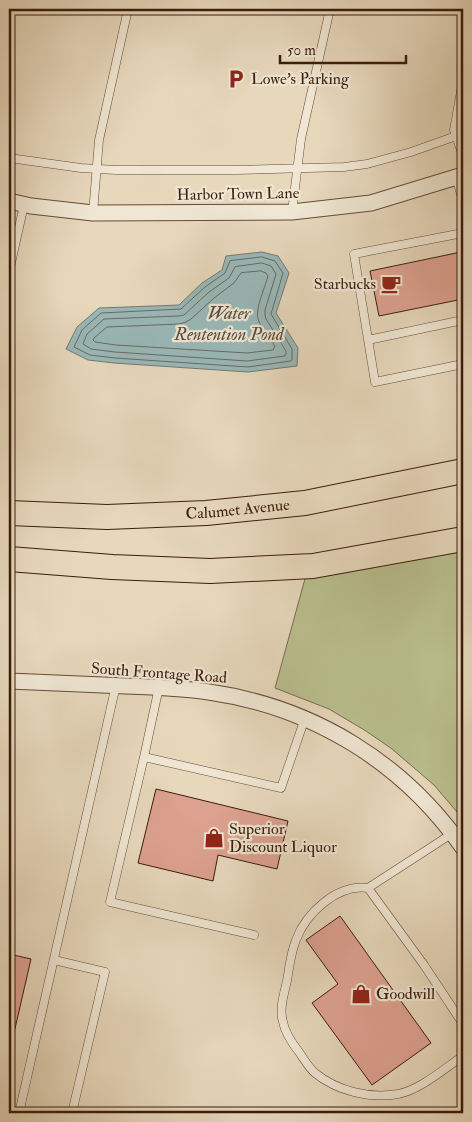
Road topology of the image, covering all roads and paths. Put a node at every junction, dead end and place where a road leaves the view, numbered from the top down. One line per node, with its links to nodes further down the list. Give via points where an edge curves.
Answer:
1 (128, 9): 7 (lane, via 102,126)
2 (330, 9): 8 (lane)
3 (463, 80): 4 (lane, via 454,130)
4 (460, 134): 5 (lane); 8 (lane, via 367,164)
5 (463, 156)
6 (9, 158): 7 (lane)
7 (96, 169): 8 (lane); 14 (lane)
8 (297, 169): 13 (lane)
9 (460, 176): 11 (lane); 13 (street, Harbor Town Lane, via 371,203)
10 (9, 201): 12 (street, Harbor Town Lane)
11 (463, 201)
12 (24, 205): 14 (street, Harbor Town Lane); 16 (lane)
13 (292, 212): 14 (street, Harbor Town Lane)
14 (93, 213)
15 (463, 233): 19 (lane, via 354,254)
16 (11, 247): 17 (lane)
17 (9, 272)
18 (463, 320): 19 (lane)
19 (368, 340): 20 (lane, via 376,382)
20 (463, 364)
21 (463, 471): 22 (main road, Calumet Avenue, via 305,502 206,513 107,517)
22 (9, 513)
23 (463, 539): 24 (main road, via 313,566 219,570 112,567)
24 (9, 559)
25 (9, 681): 26 (street, South Frontage Road)
26 (116, 685): 27 (street, South Frontage Road); 34 (lane)
27 (159, 687): 28 (street, South Frontage Road, via 239,697); 29 (lane)
28 (305, 718): 29 (lane, via 280,788); 30 (street, South Frontage Road, via 370,754 422,800)
29 (144, 757): 33 (lane, via 110,902)
30 (452, 833): 31 (street, South Frontage Road); 32 (lane)
31 (463, 848)
32 (368, 888): 35 (lane); 36 (lane, via 345,890 329,899 302,927 295,941 282,1003 282,1021 289,1039 314,1072 329,1082 352,1092 373,1095 398,1094 420,1085)
33 (254, 935)
34 (54, 960): 39 (lane); 40 (lane, via 105,972)
35 (463, 1024)
36 (463, 1056)
37 (9, 1112): 38 (lane)
38 (14, 1113)
39 (20, 1113)
40 (72, 1113)

